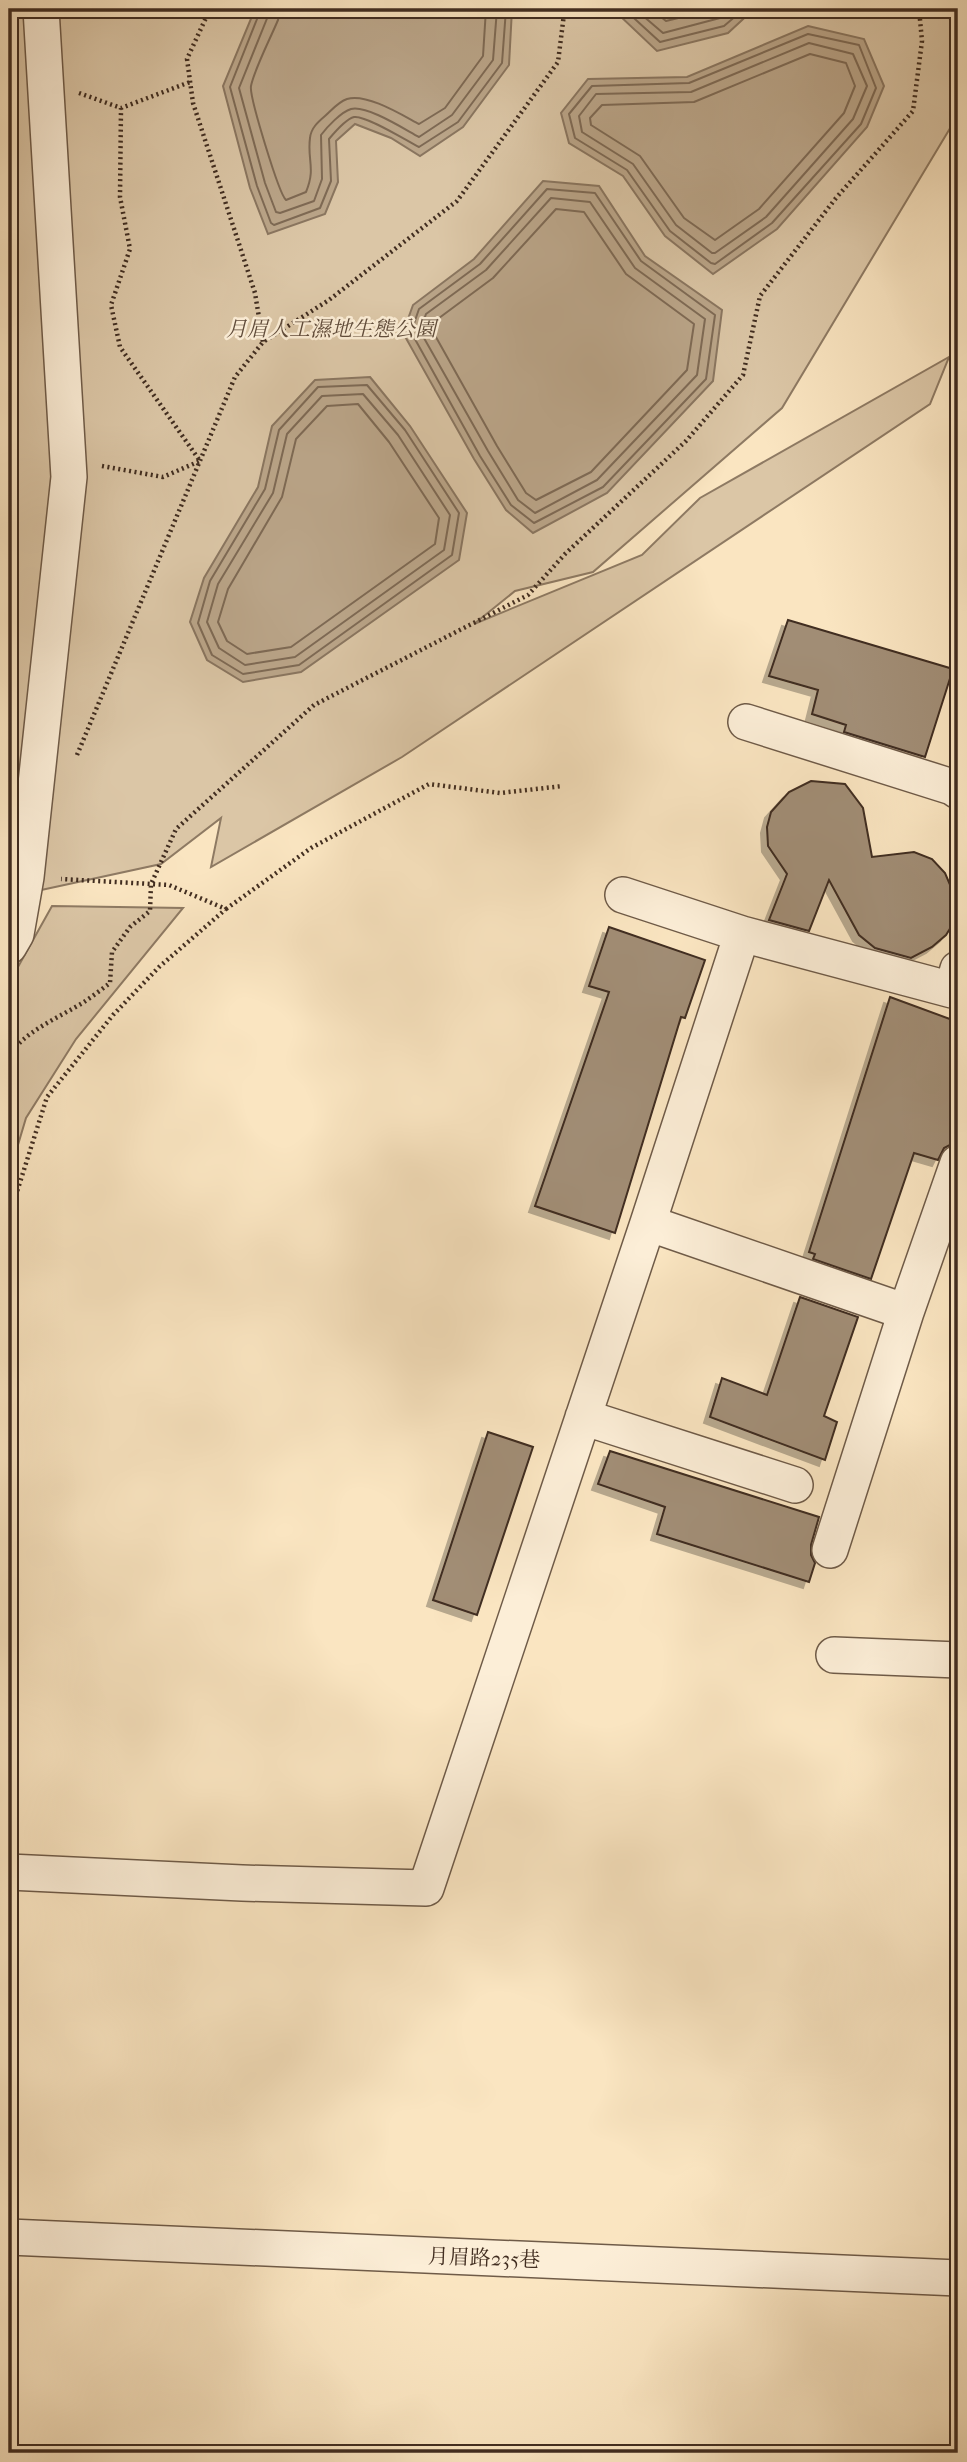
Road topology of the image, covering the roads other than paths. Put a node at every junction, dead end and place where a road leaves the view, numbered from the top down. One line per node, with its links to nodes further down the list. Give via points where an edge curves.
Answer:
1 (41, 9): 6 (street, via 69,477 26,877 16,934)
2 (746, 722): 3 (street)
3 (958, 791)
4 (623, 895): 5 (street)
5 (742, 934): 7 (street, via 953,990); 9 (street)
6 (9, 946)
7 (958, 969)
8 (958, 1163): 10 (street)
9 (648, 1223): 10 (street); 11 (street)
10 (906, 1312): 13 (street)
11 (583, 1418): 12 (street); 16 (street, via 426,1888)
12 (795, 1485)
13 (830, 1550)
14 (834, 1655): 15 (street)
15 (958, 1660)
16 (9, 1872)
17 (9, 2237): 18 (street, 月眉路235巷)
18 (958, 2278)

